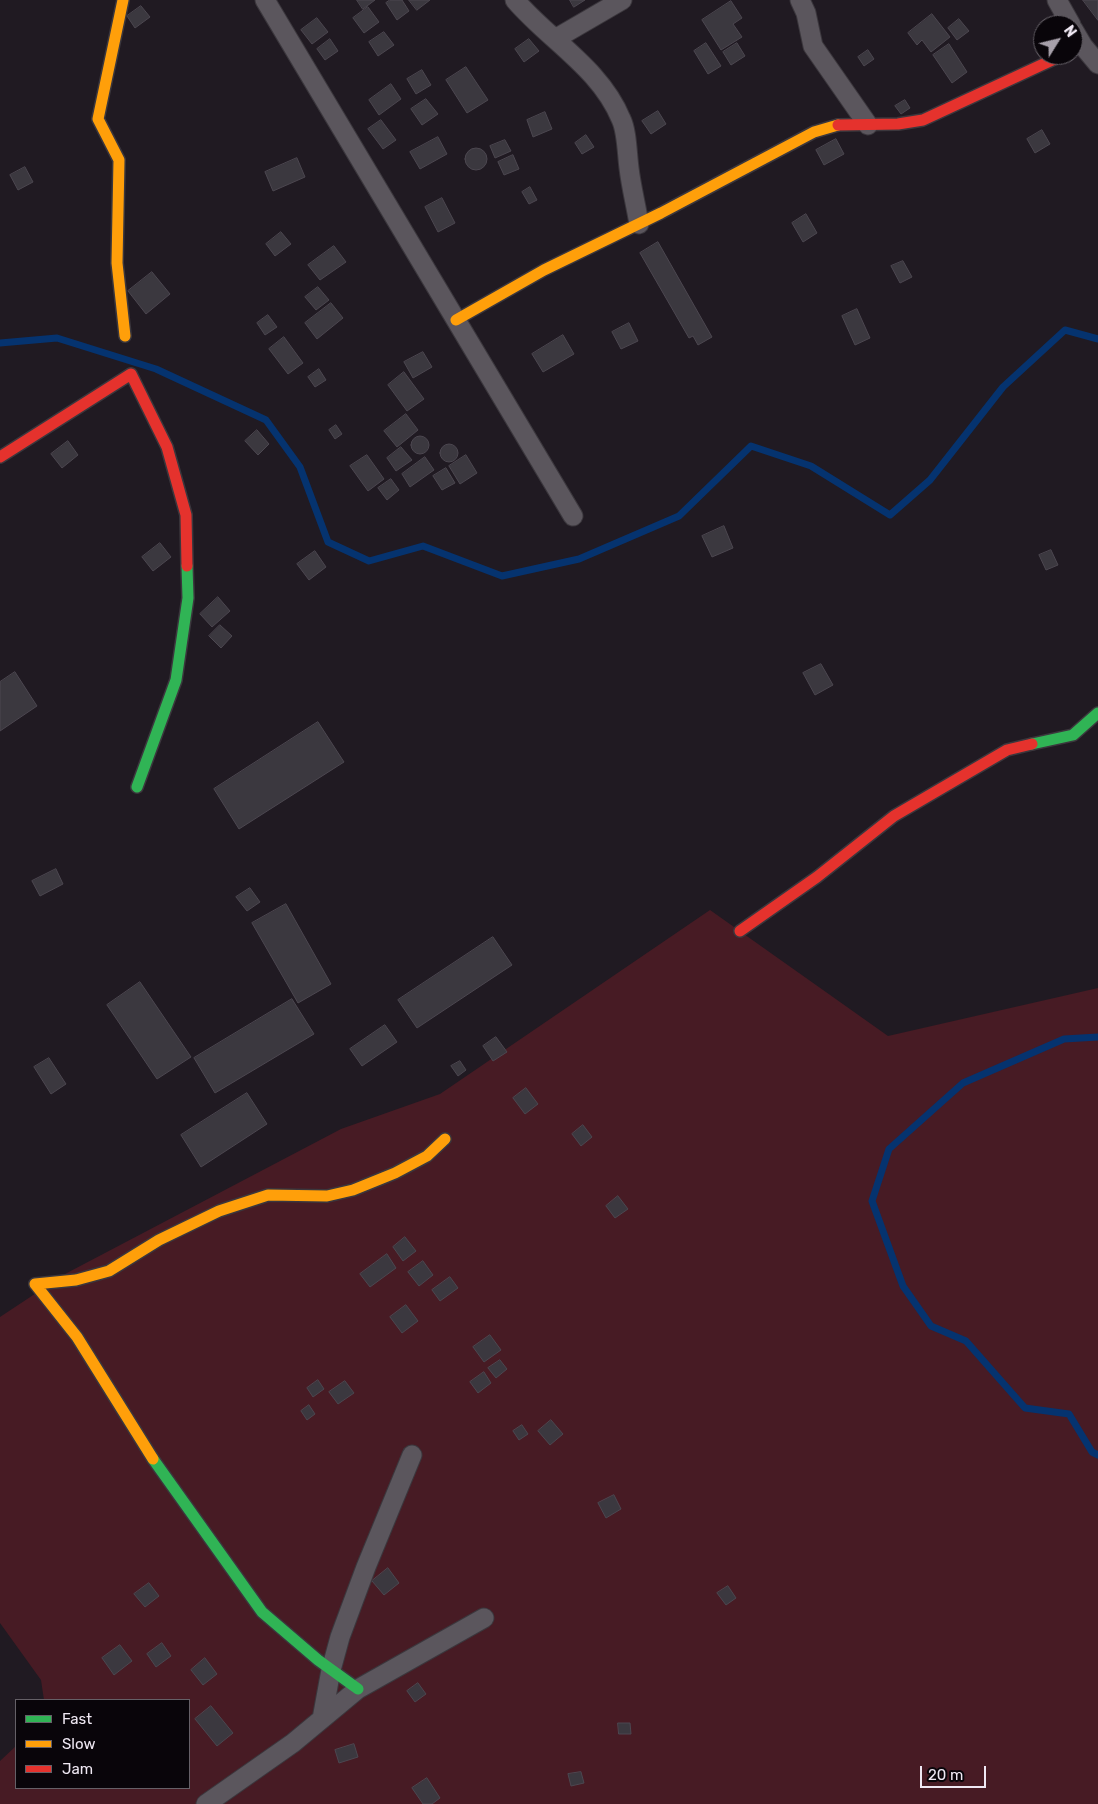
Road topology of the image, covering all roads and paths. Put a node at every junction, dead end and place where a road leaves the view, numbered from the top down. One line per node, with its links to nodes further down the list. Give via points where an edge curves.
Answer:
1 (123, 0): 15 (street, via 98,119 119,160 117,263)
2 (265, 0): 14 (street)
3 (515, 0): 8 (street)
4 (622, 0): 8 (street)
5 (800, 0): 12 (street, via 813,46)
6 (1057, 0): 7 (street)
7 (1065, 15)
8 (555, 40): 13 (street, via 584,65 611,97 622,121)
9 (1083, 52): 10 (street)
10 (1098, 64)
11 (1041, 65): 12 (street, via 923,120)
12 (868, 125): 13 (street, via 835,125 814,132)
13 (639, 224): 14 (street, via 544,270)
14 (456, 320): 17 (street)
15 (125, 336)
16 (0, 458): 19 (street, via 131,374 167,447 186,515 188,598 176,680)
17 (573, 516)
18 (1098, 713): 20 (street, via 1073,735 1007,750 894,816)
19 (137, 787)
20 (740, 932)
21 (445, 1139): 24 (street, via 427,1156 395,1174 353,1190 328,1196 268,1195 219,1211 159,1240 109,1271 76,1280 35,1284 78,1337 160,1470 262,1612)
22 (412, 1454): 24 (street, via 366,1567)
23 (484, 1618): 25 (street)
24 (331, 1670): 25 (street); 26 (street)
25 (358, 1689): 26 (street)
26 (322, 1719): 27 (street)
27 (206, 1804)

